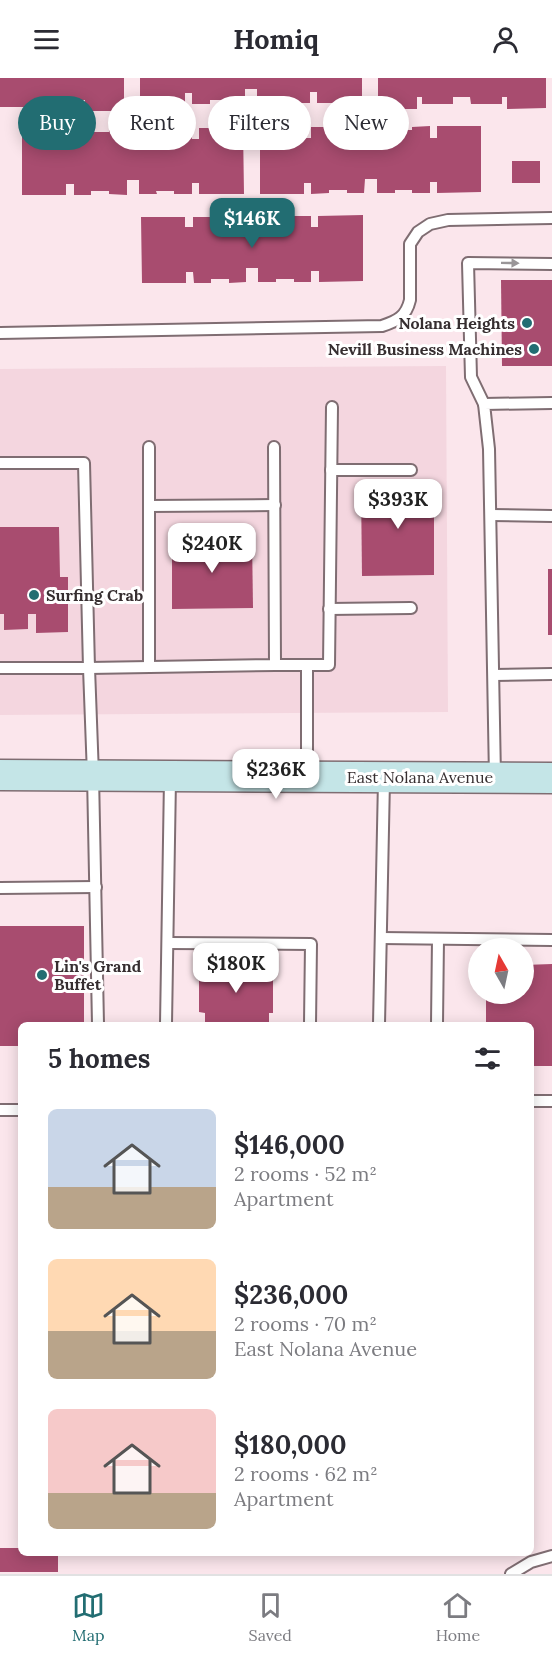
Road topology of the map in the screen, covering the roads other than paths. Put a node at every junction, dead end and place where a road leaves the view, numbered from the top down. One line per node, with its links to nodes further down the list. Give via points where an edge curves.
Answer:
1 (552, 218): 3 (lane, via 447,220 430,224 410,244 408,309 397,321 382,326)
2 (552, 264): 4 (lane, one-way to 2, via 471,377 468,262)
3 (0, 333)
4 (484, 404): 5 (lane); 14 (lane)
5 (552, 404)
6 (332, 407): 10 (lane)
7 (149, 447): 13 (lane)
8 (274, 447): 12 (lane)
9 (0, 463): 22 (lane, via 84,463)
10 (331, 470): 11 (lane); 17 (lane)
11 (411, 470)
12 (275, 505): 13 (lane); 18 (lane)
13 (149, 506): 20 (lane)
14 (490, 515): 15 (lane); 24 (lane)
15 (552, 516)
16 (411, 608): 17 (lane)
17 (329, 609): 19 (lane, via 329,665)
18 (275, 665): 19 (lane); 20 (lane)
19 (307, 665): 28 (lane)
20 (149, 667): 22 (lane)
21 (0, 668): 22 (lane)
22 (89, 668): 26 (lane)
23 (552, 674): 24 (lane)
24 (494, 675): 30 (lane)
25 (0, 775): 26 (main road, East Nolana Avenue)
26 (93, 775): 27 (main road, East Nolana Avenue); 32 (lane)
27 (170, 776): 28 (main road, East Nolana Avenue); 37 (lane)
28 (307, 776): 29 (main road, East Nolana Avenue)
29 (384, 777): 30 (main road, East Nolana Avenue); 34 (lane)
30 (495, 777): 31 (main road, East Nolana Avenue)
31 (552, 778)
32 (96, 887): 33 (lane); 38 (lane)
33 (0, 888)
34 (381, 938): 35 (lane); 41 (lane)
35 (438, 939): 36 (lane); 42 (lane)
36 (552, 939)
37 (168, 943): 39 (lane); 40 (lane, via 311,944)
38 (98, 1022)
39 (166, 1022)
40 (310, 1022)
41 (379, 1022)
42 (437, 1022)
43 (534, 1101): 44 (lane)
44 (552, 1101)
45 (0, 1110): 46 (lane)
46 (18, 1110)
47 (552, 1556): 48 (lane, via 531,1562)
48 (512, 1574)

